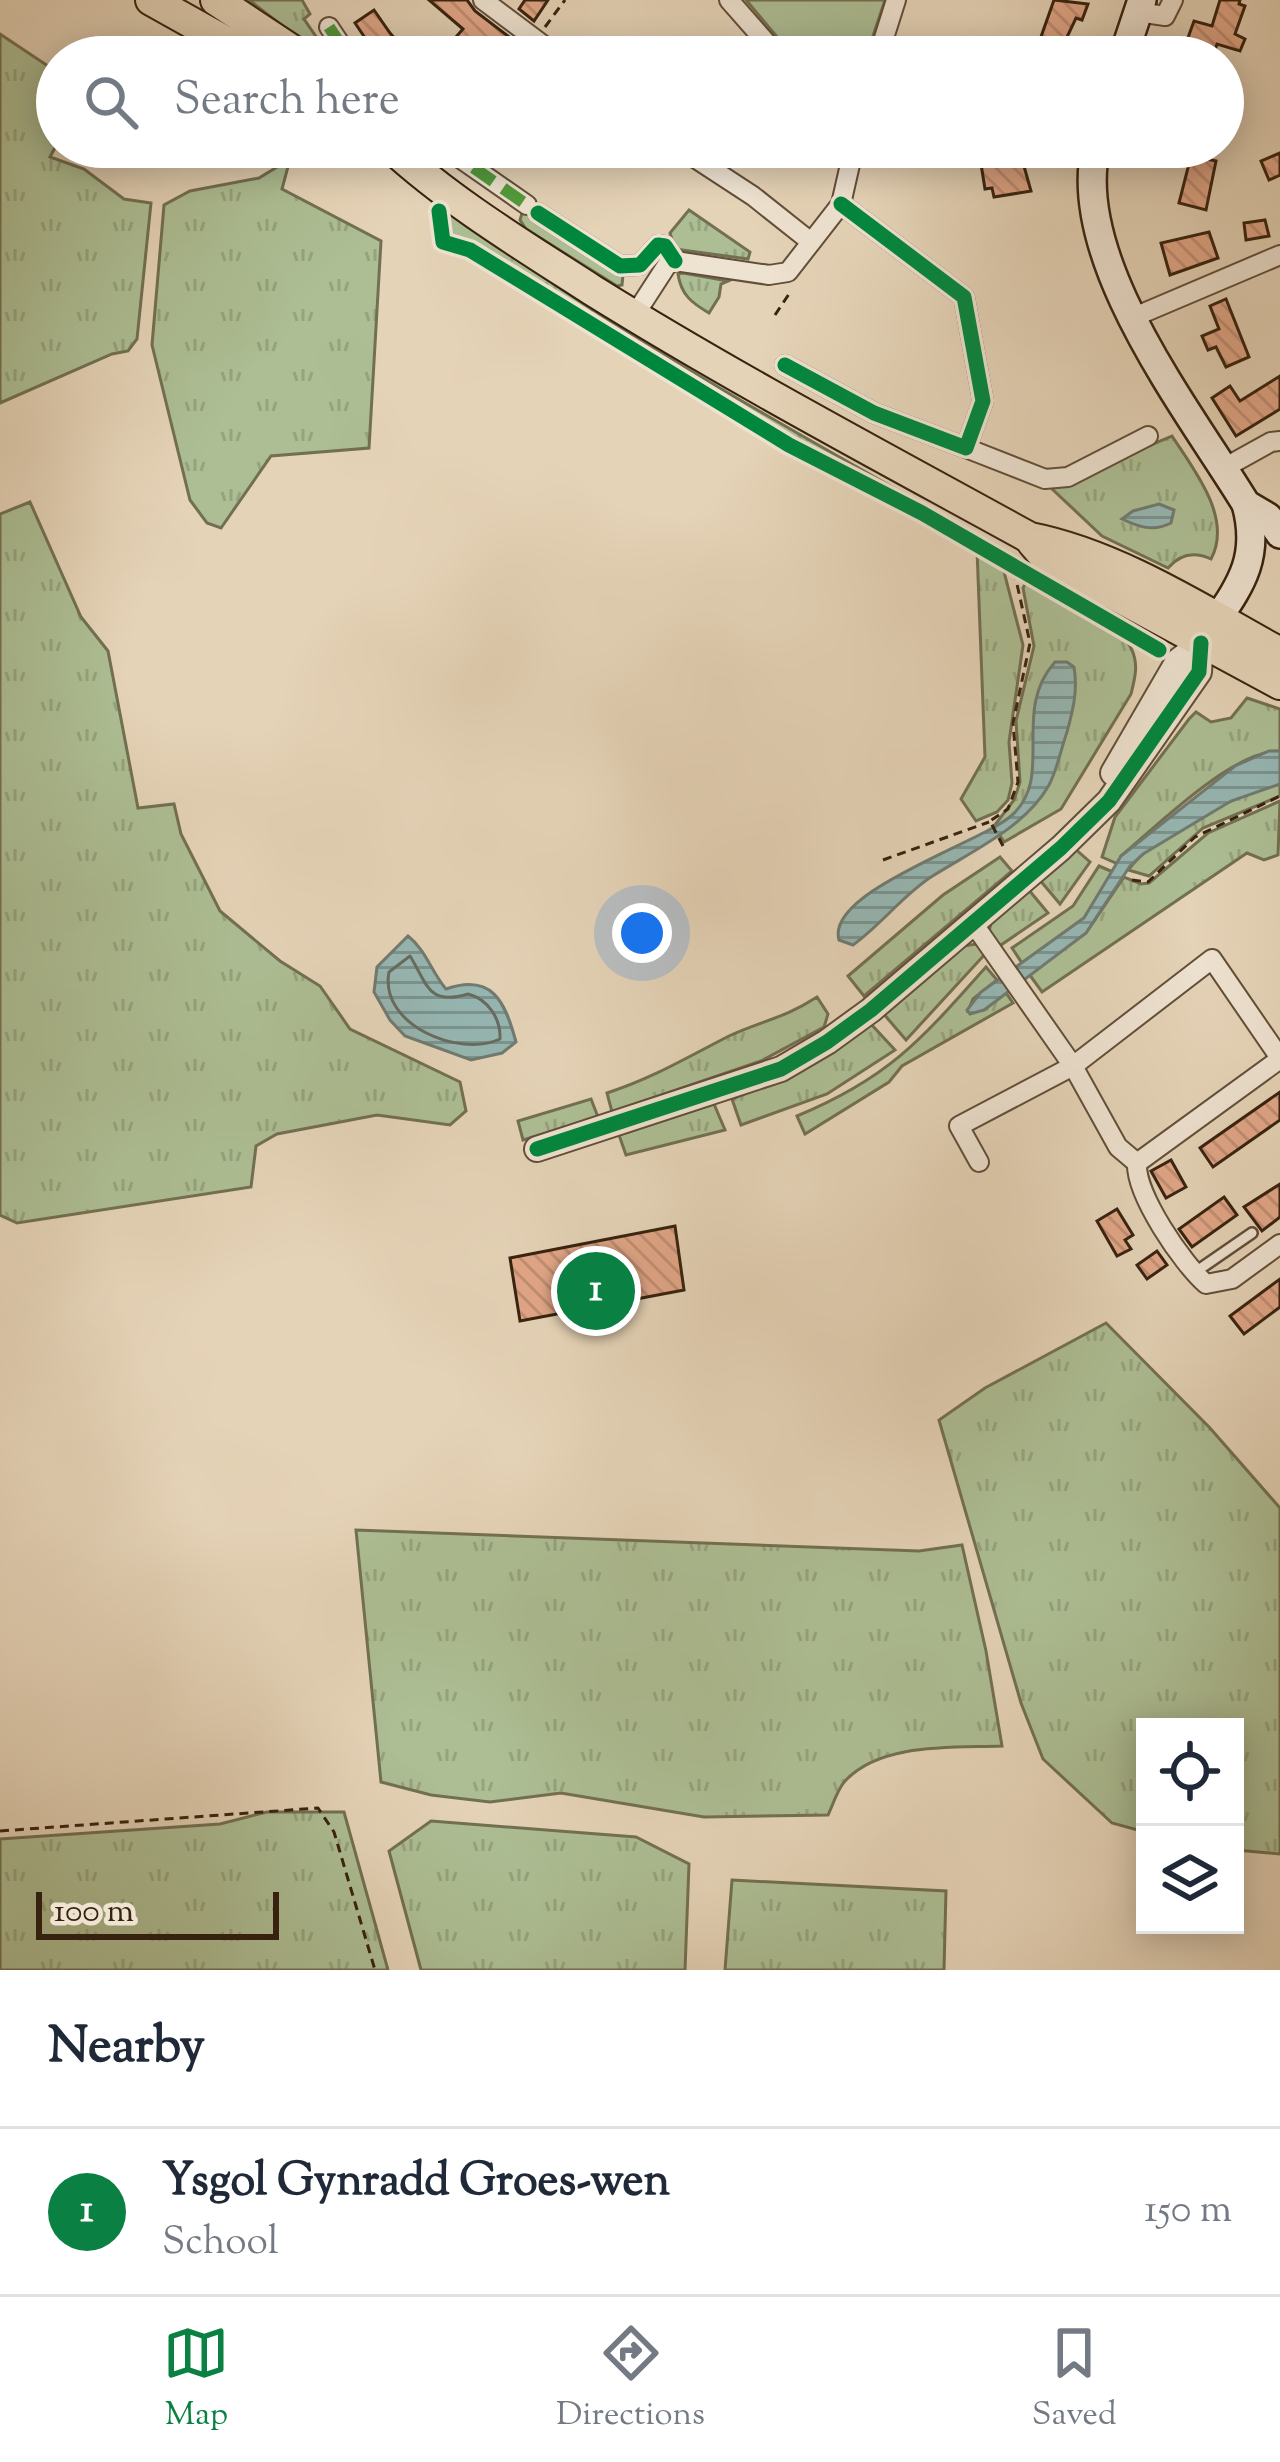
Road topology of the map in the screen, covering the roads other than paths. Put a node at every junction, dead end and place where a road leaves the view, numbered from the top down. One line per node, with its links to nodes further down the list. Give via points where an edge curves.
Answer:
1 (154, 0): 9 (main road)
2 (216, 0): 10 (main road)
3 (483, 0): 12 (street)
4 (729, 0): 13 (street)
5 (896, 0): 14 (street)
6 (1173, 0): 7 (street, via 1165,16)
7 (1140, 6): 15 (main road)
8 (329, 27): 11 (street)
9 (217, 36)
10 (270, 36)
11 (335, 36)
12 (532, 36)
13 (761, 36)
14 (885, 36)
15 (1131, 36)
16 (419, 168): 23 (main road)
17 (474, 168): 22 (street)
18 (712, 168): 24 (street)
19 (849, 168): 21 (street)
20 (1093, 168): 28 (main road, via 1095,212)
21 (841, 204): 24 (street); 32 (street, via 964,297 983,401)
22 (527, 205): 23 (street); 26 (street, via 620,266 640,265 658,245)
23 (496, 226): 27 (main road)
24 (811, 242): 26 (street, via 780,275)
25 (1280, 255): 28 (street)
26 (675, 261): 27 (street)
27 (634, 316): 36 (main road, via 776,402 1030,538 1063,544)
28 (1134, 317): 33 (main road)
29 (785, 365): 32 (street, via 874,413)
30 (1148, 436): 32 (street, via 1068,477 1045,479)
31 (1280, 441): 33 (street)
32 (967, 448)
33 (1224, 468): 34 (main road)
34 (1246, 504): 35 (main road); 36 (main road, via 1252,555)
35 (1280, 533)
36 (1209, 631): 37 (main road); 38 (main road); 39 (street, via 1178,661 1089,818)
37 (1280, 653)
38 (1280, 684)
39 (973, 922): 41 (street); 42 (street, via 869,1011 781,1069)
40 (1280, 1059): 41 (street, via 1212,959); 44 (street)
41 (1073, 1066): 43 (street, via 958,1126); 44 (street, via 1118,1147)
42 (537, 1149)
43 (979, 1162)
44 (1137, 1163): 47 (street, via 1139,1183)
45 (1252, 1233): 47 (lane)
46 (1280, 1244): 47 (street, via 1232,1280 1206,1283)
47 (1194, 1273)

